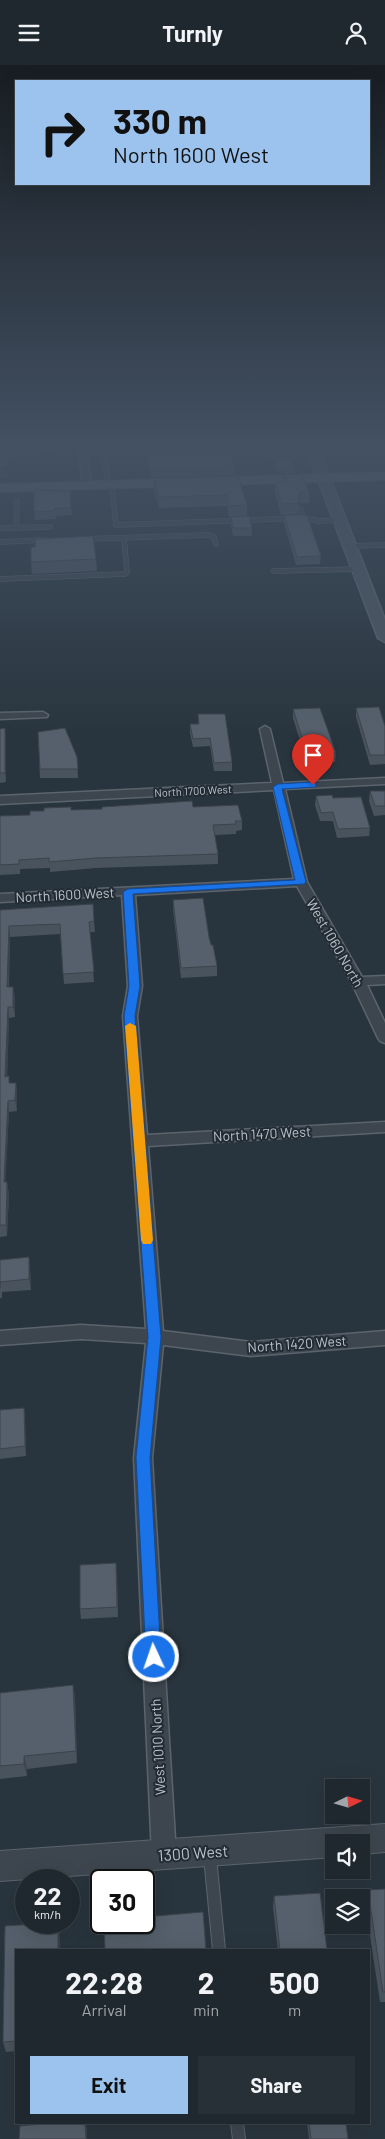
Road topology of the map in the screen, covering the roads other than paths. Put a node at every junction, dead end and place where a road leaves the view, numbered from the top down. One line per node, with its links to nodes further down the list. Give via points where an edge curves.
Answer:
1 (124, 542): 8 (lane, via 125,574)
2 (349, 542): 4 (main road)
3 (385, 545): 4 (lane)
4 (352, 548): 5 (lane); 6 (main road)
5 (385, 549)
6 (359, 569): 7 (lane); 9 (main road)
7 (274, 571)
8 (0, 579)
9 (380, 614): 10 (main road)
10 (385, 638)
11 (43, 715): 12 (street)
12 (0, 717)
13 (265, 729): 15 (street, West 1060 North)
14 (385, 781): 15 (street, North 1700 West)
15 (278, 787): 16 (street, North 1700 West); 17 (street, West 1060 North)
16 (0, 800)
17 (301, 882): 18 (street, North 1600 West); 21 (street, West 1060 North)
18 (128, 892): 19 (street, North 1600 West); 24 (street, West 1010 North, via 135,986 130,1016)
19 (0, 899)
20 (385, 980): 21 (street)
21 (358, 981): 22 (street, West 1060 North)
22 (385, 1038)
23 (385, 1127): 24 (street, North 1470 West)
24 (139, 1141): 25 (street, West 1010 North)
25 (155, 1337): 26 (street, North 1420 West, via 81,1332); 27 (street, North 1420 West, via 251,1349); 30 (street, West 1010 North, via 143,1458)
26 (0, 1338)
27 (385, 1338)
28 (385, 1838): 29 (street, 1300 West)
29 (209, 1852): 30 (street, 1300 West); 32 (lane)
30 (164, 1855): 31 (street, 1300 West)
31 (0, 1866)
32 (219, 1949)
33 (237, 2124): 34 (lane)
34 (239, 2139)

